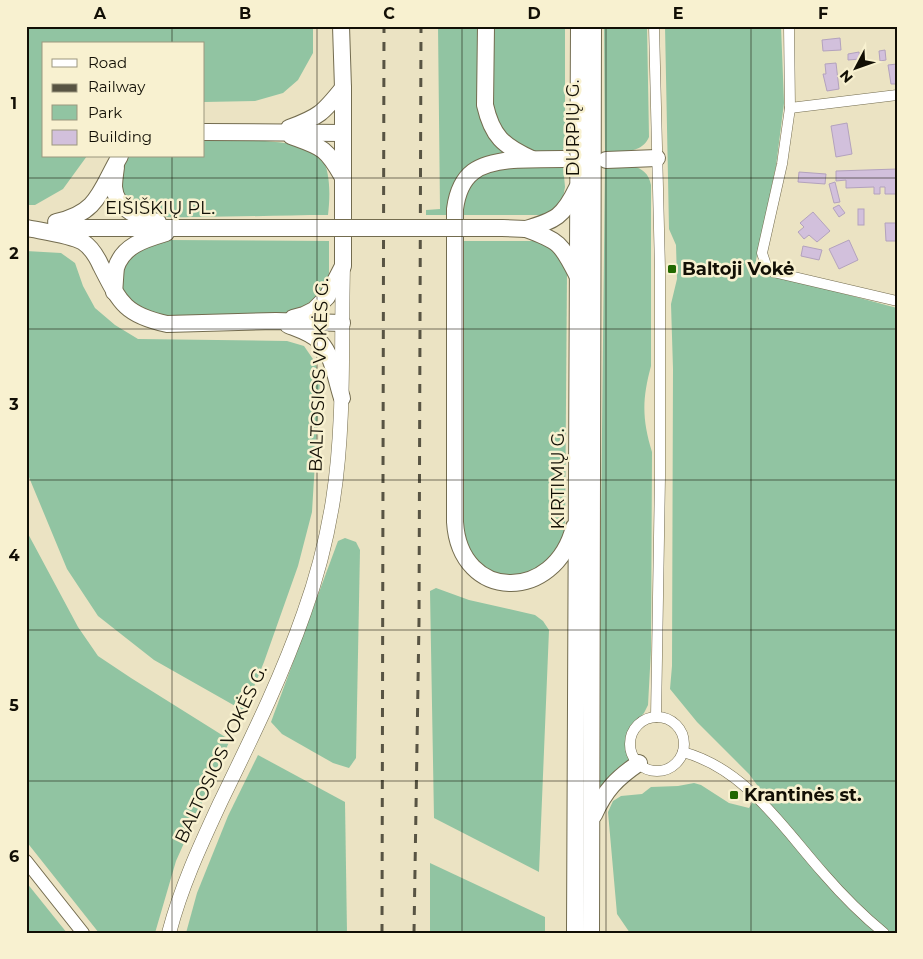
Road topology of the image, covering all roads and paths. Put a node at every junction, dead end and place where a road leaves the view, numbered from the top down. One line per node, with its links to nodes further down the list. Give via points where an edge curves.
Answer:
1 (341, 26): 7 (main road, BALTOSIOS VOKĖS G.)
2 (486, 26): 13 (main road, via 485,105 488,117 504,143)
3 (578, 26): 19 (main road, KIRTIMŲ G.)
4 (593, 26): 23 (main road, DURPIŲ G.)
5 (654, 26): 14 (street)
6 (789, 26): 9 (street)
7 (344, 88): 11 (main road, via 326,110 313,119); 12 (main road, BALTOSIOS VOKĖS G.)
8 (897, 95): 9 (street)
9 (790, 108): 27 (street, via 782,164 762,253 766,265 773,272)
10 (205, 132): 11 (main road)
11 (280, 132): 12 (main road); 18 (main road, via 317,145 331,156)
12 (343, 133): 18 (main road, BALTOSIOS VOKĖS G.)
13 (532, 158): 15 (main road); 31 (main road, via 481,166 466,178 457,198 456,535 465,558 473,568 505,582 526,582 548,571 564,553 571,540)
14 (657, 158): 17 (main road); 32 (street, via 660,477)
15 (563, 159)
16 (118, 160): 20 (main road, via 96,200 85,212 66,220); 21 (main road, via 114,188 123,207 141,218)
17 (606, 160)
18 (343, 176): 24 (main road, BALTOSIOS VOKĖS G.)
19 (578, 186): 22 (main road, via 570,204 560,215); 25 (main road, KIRTIMŲ G.)
20 (26, 228): 21 (main road, EIŠIŠKIŲ PL.); 26 (main road, via 82,241 97,257)
21 (182, 228): 22 (main road, EIŠIŠKIŲ PL., bridge); 26 (main road, via 147,238 129,248 116,268)
22 (526, 229): 25 (main road, via 561,246)
23 (593, 230): 35 (main road, KIRTIMŲ G.)
24 (342, 266): 28 (main road, via 327,298 314,310 304,316); 29 (main road, BALTOSIOS VOKĖS G.)
25 (579, 278): 31 (main road, KIRTIMŲ G.)
26 (114, 292): 28 (main road, via 133,313 167,324)
27 (897, 301)
28 (276, 321): 29 (main road); 30 (main road, via 304,331 320,342 330,358)
29 (342, 323): 30 (main road, BALTOSIOS VOKĖS G.)
30 (342, 398): 38 (main road, BALTOSIOS VOKĖS G., via 332,500 321,556 304,613 278,681 192,864 176,904)
31 (578, 510): 39 (main road, KIRTIMŲ G.)
32 (656, 717): 33 (street, via 668,719 679,728 683,737); 34 (street, via 646,719 632,733 632,753)
33 (682, 752): 34 (street, via 678,761 669,768 659,770); 41 (street, via 715,764 763,803 858,911)
34 (639, 764): 35 (main road, via 622,775 607,791)
35 (592, 821): 40 (main road, KIRTIMŲ G.)
36 (26, 861): 37 (street)
37 (83, 933)
38 (170, 933)
39 (575, 933)
40 (591, 933)
41 (884, 933)

